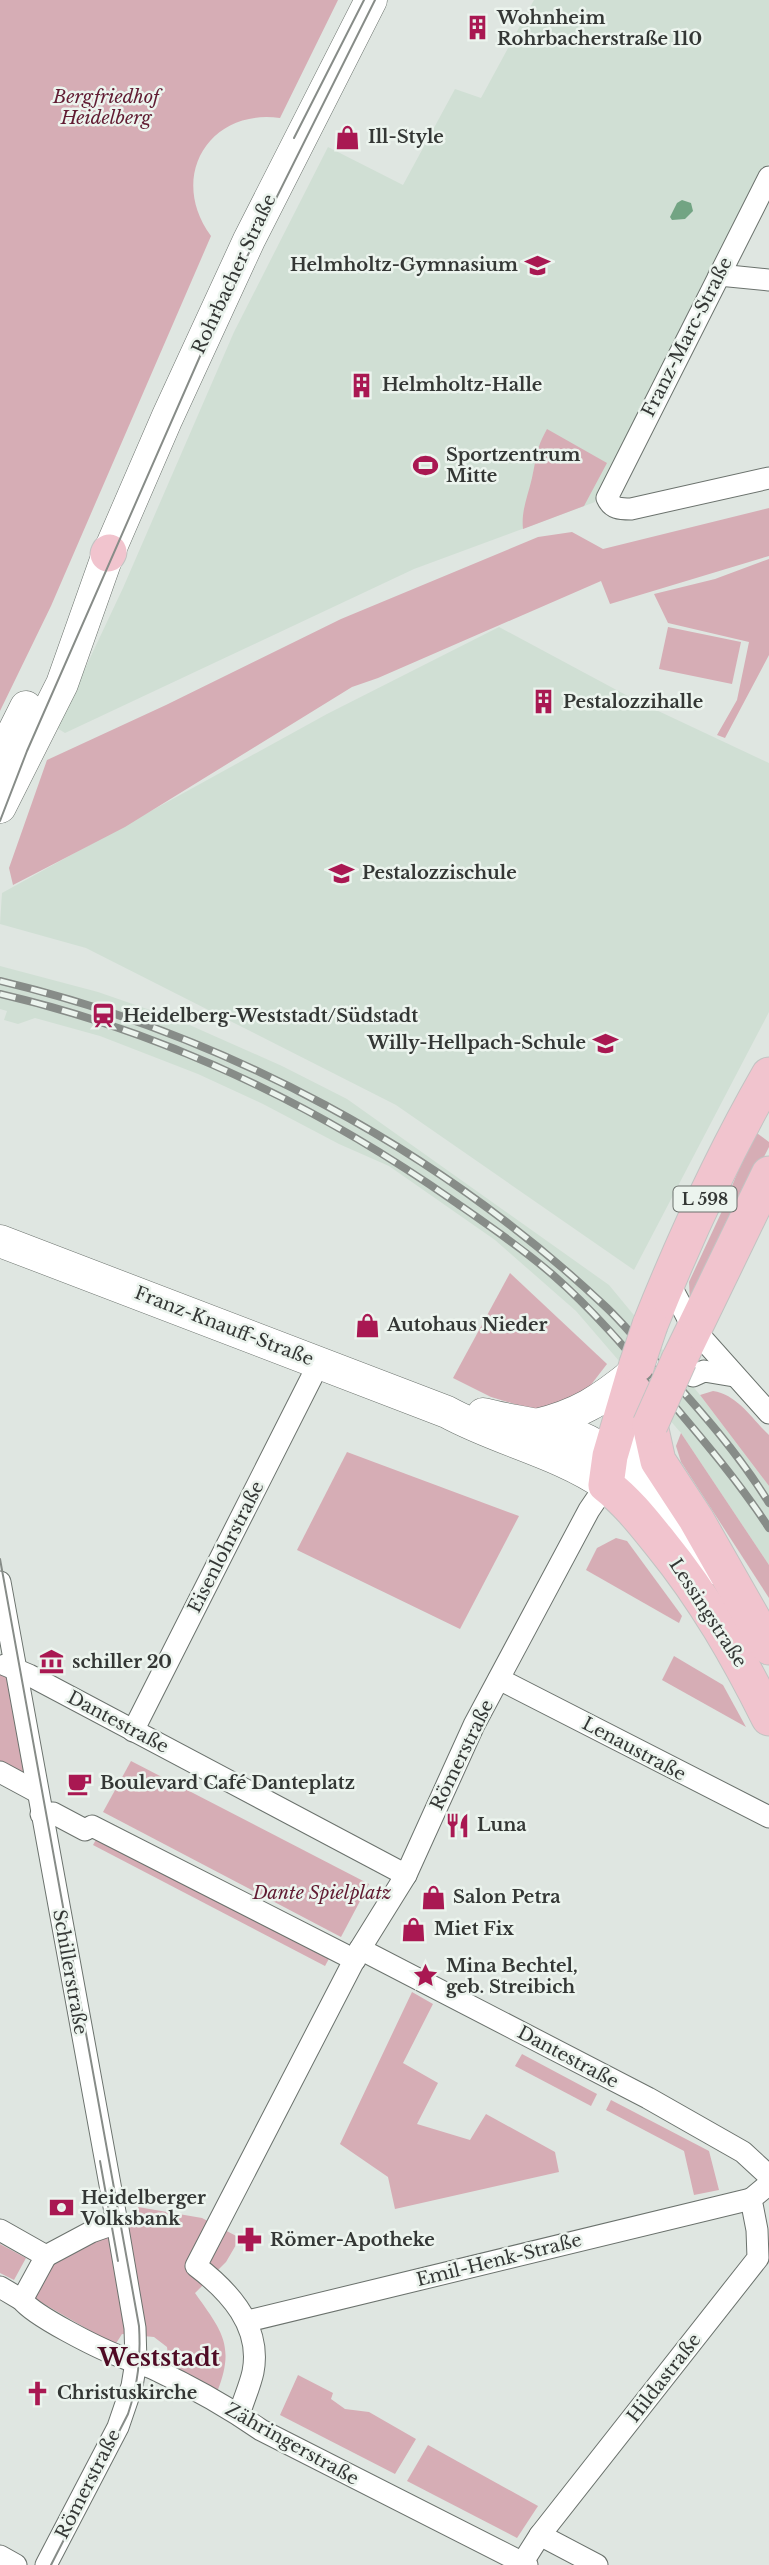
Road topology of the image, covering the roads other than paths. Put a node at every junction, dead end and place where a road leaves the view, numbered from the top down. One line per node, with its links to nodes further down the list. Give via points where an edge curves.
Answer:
1 (371, 0): 6 (main road, Rohrbacher Straße, via 248,240)
2 (769, 177): 3 (street, Franz-Marc-Straße)
3 (719, 275): 4 (street); 5 (street, Franz-Marc-Straße, via 607,498 616,508 631,509)
4 (769, 281)
5 (769, 478)
6 (108, 553): 7 (main road, Rohrbacher Straße); 8 (main road, Rohrbacher Straße, via 61,684)
7 (0, 759)
8 (0, 807)
9 (765, 1089): 12 (main road, Römerstraße / L 598)
10 (769, 1174): 13 (main road, Römerstraße)
11 (0, 1241): 14 (main road, Franz-Knauff-Straße)
12 (668, 1281): 13 (street); 17 (main road, Römerstraße / L 598, bridge, via 650,1325)
13 (693, 1328): 15 (main road, Römerstraße); 16 (street)
14 (319, 1363): 18 (main road, Franz-Knauff-Straße); 28 (street, Eisenlohrstraße)
15 (686, 1368): 16 (street); 17 (main road, Römerstraße, bridge)
16 (734, 1376): 19 (street)
17 (634, 1404): 20 (main road); 21 (main road, Römerstraße / L 598); 23 (main road, via 658,1461)
18 (447, 1412): 20 (main road, Franz-Knauff-Straße, via 465,1410); 21 (main road, Franz-Knauff-Straße, via 471,1426 577,1467)
19 (769, 1413)
20 (536, 1425): 21 (main road, Franz-Knauff-Straße, via 588,1441)
21 (614, 1470): 23 (main road, Lessingstraße, via 682,1531); 26 (street, Römerstraße); 27 (main road, Lessingstraße, via 636,1513 723,1630)
22 (0, 1582): 25 (street, Schillerstraße)
23 (744, 1607): 24 (main road, Lessingstraße)
24 (769, 1647)
25 (8, 1667): 28 (street, Dantestraße); 30 (street, Schillerstraße)
26 (499, 1679): 32 (street, Lenaustraße); 33 (street, Römerstraße)
27 (769, 1718)
28 (133, 1731): 33 (street, Dantestraße)
29 (0, 1772): 30 (street)
30 (37, 1792): 31 (street, Schillerstraße)
31 (41, 1814): 34 (street, Dantestraße, via 53,1813 85,1830 92,1826); 38 (street, Schillerstraße)
32 (769, 1817)
33 (406, 1875): 34 (street, Römerstraße)
34 (358, 1955): 35 (street, Dantestraße, via 648,2098 743,2152); 43 (street, Römerstraße, via 196,2266 229,2295)
35 (769, 2176)
36 (769, 2184): 37 (street)
37 (751, 2199): 43 (street, Emil-Henk-Straße); 46 (street, Hildastraße, via 758,2258)
38 (117, 2223): 40 (street); 44 (street, Schillerstraße, via 134,2318)
39 (0, 2230): 40 (street)
40 (46, 2256): 42 (street)
41 (0, 2287): 42 (street, Zähringerstraße)
42 (22, 2300): 44 (street, Zähringerstraße, via 56,2324)
43 (248, 2321): 45 (street, Römerstraße, via 254,2345 253,2371)
44 (136, 2362): 45 (street, Zähringerstraße); 50 (street, Römerstraße, via 118,2427)
45 (239, 2415): 48 (street, Zähringerstraße, via 271,2436)
46 (540, 2536): 48 (street, Hildastraße); 51 (street)
47 (0, 2557): 49 (street)
48 (523, 2564)
49 (16, 2565)
50 (46, 2565)
51 (597, 2565)

